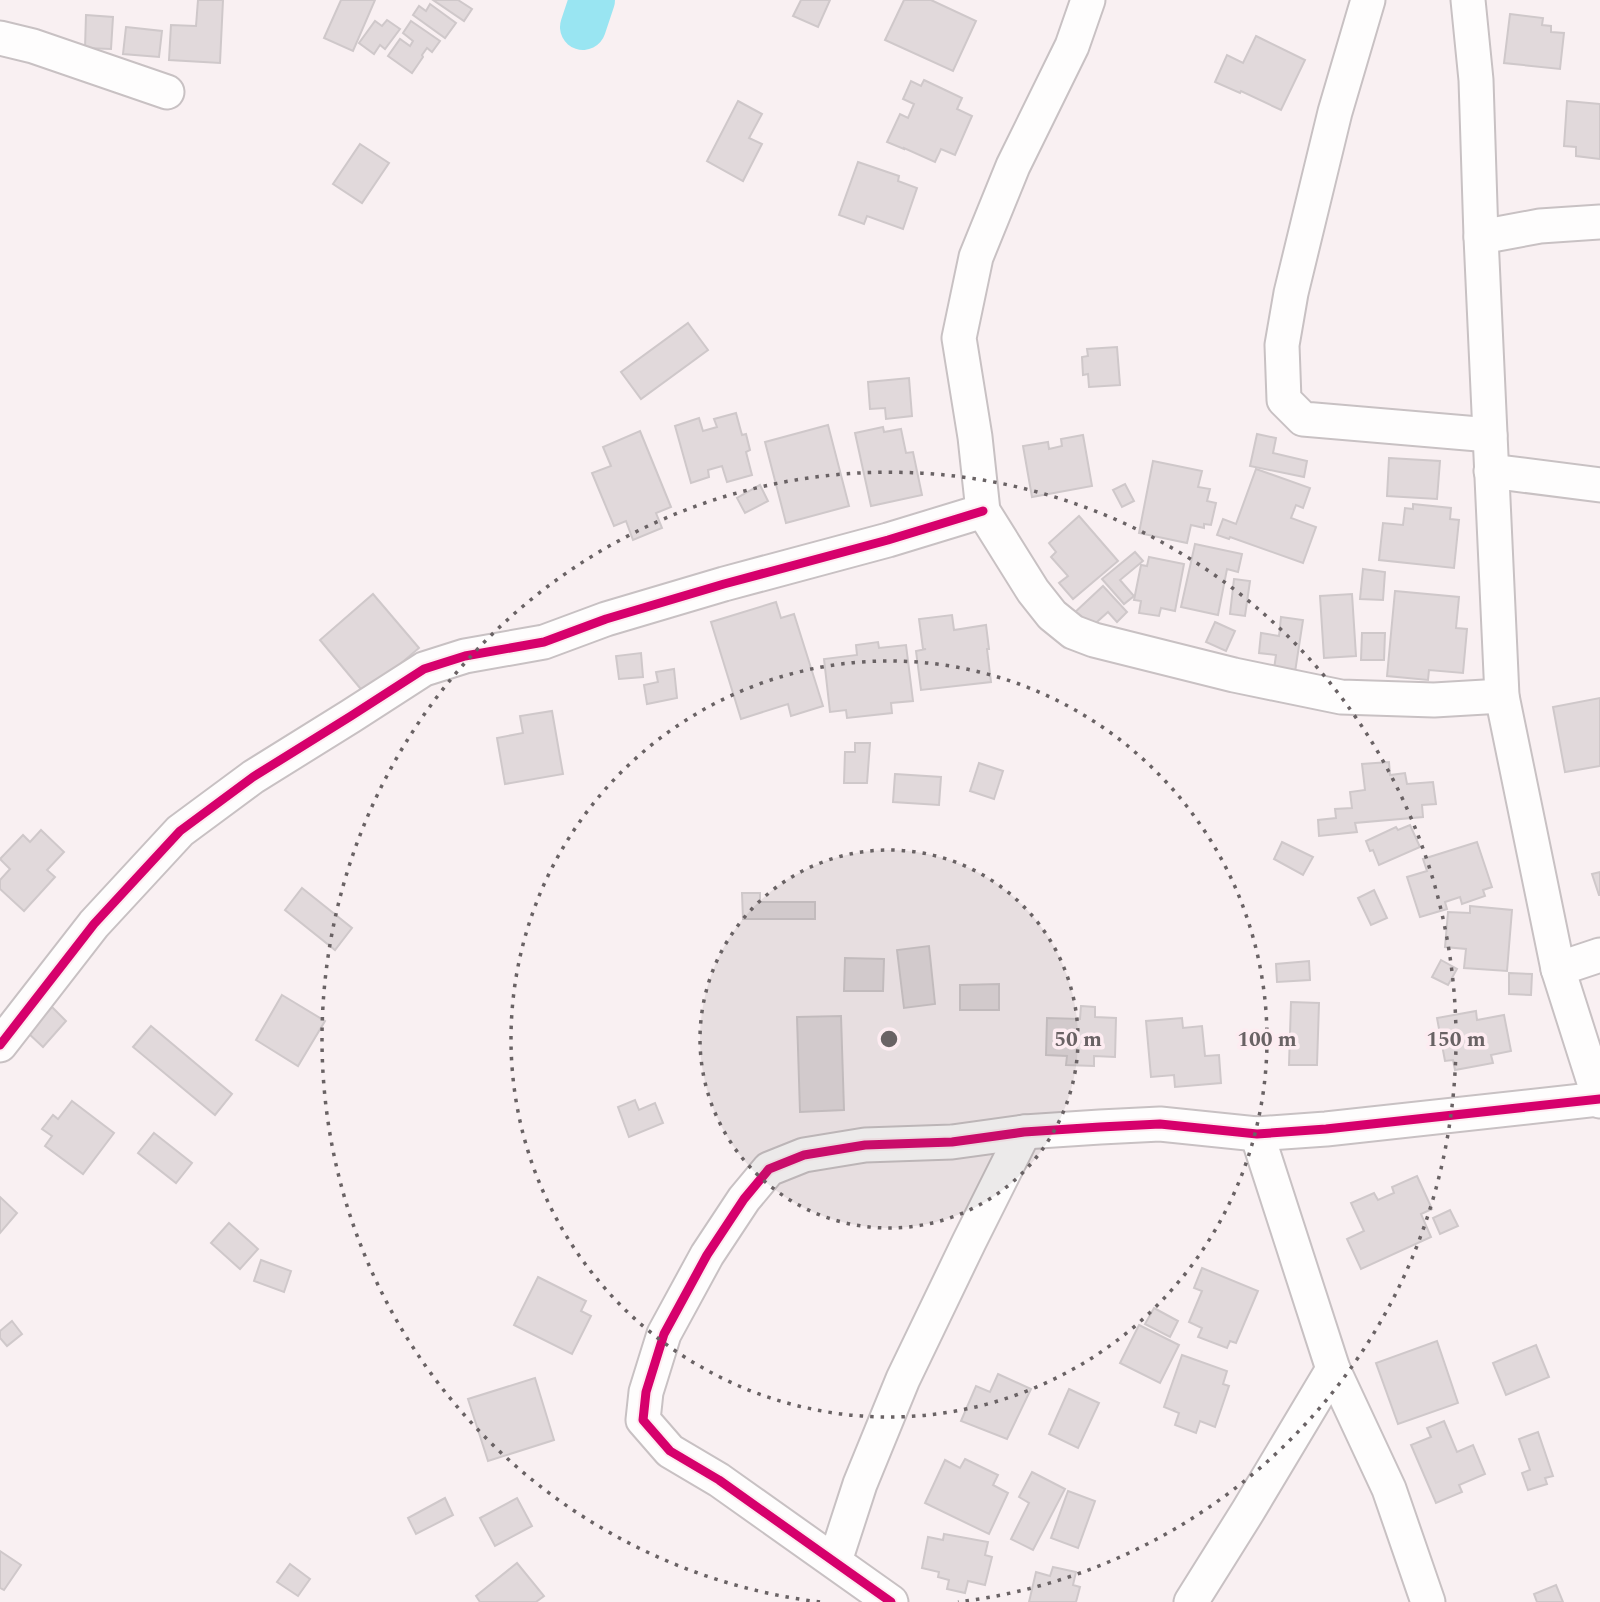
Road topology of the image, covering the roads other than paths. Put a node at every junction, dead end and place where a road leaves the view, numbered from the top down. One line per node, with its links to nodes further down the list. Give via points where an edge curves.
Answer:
1 (1088, 0): 11 (street, via 1072,46 1013,166 976,257 959,338)
2 (1368, 0): 8 (street, via 1291,293 1282,345 1284,400 1303,419)
3 (1468, 0): 7 (street, via 1476,80)
4 (0, 38): 5 (street)
5 (167, 92)
6 (1600, 222): 7 (street)
7 (1480, 237): 8 (street)
8 (1490, 435): 9 (street)
9 (1491, 471): 10 (street); 12 (street)
10 (1600, 485)
11 (983, 510): 12 (street, via 1052,615 1073,632 1094,640 1341,697 1434,700); 15 (street, via 606,619 544,642 465,656 424,669 253,777 180,831 94,924)
12 (1502, 696): 14 (street)
13 (1600, 955): 14 (street)
14 (1558, 968): 16 (street)
15 (0, 1045)
16 (1600, 1100): 18 (street)
17 (1024, 1132): 18 (street, via 1160,1124); 20 (street, via 903,1379 860,1484); 20 (street, via 952,1143 865,1145 804,1155 769,1169 707,1255 664,1334 646,1392 643,1419 670,1451)
18 (1258, 1134): 19 (street)
19 (1333, 1369): 22 (street); 23 (street, via 1390,1489)
20 (835, 1561): 21 (street)
21 (891, 1602)
22 (1191, 1602)
23 (1428, 1602)

